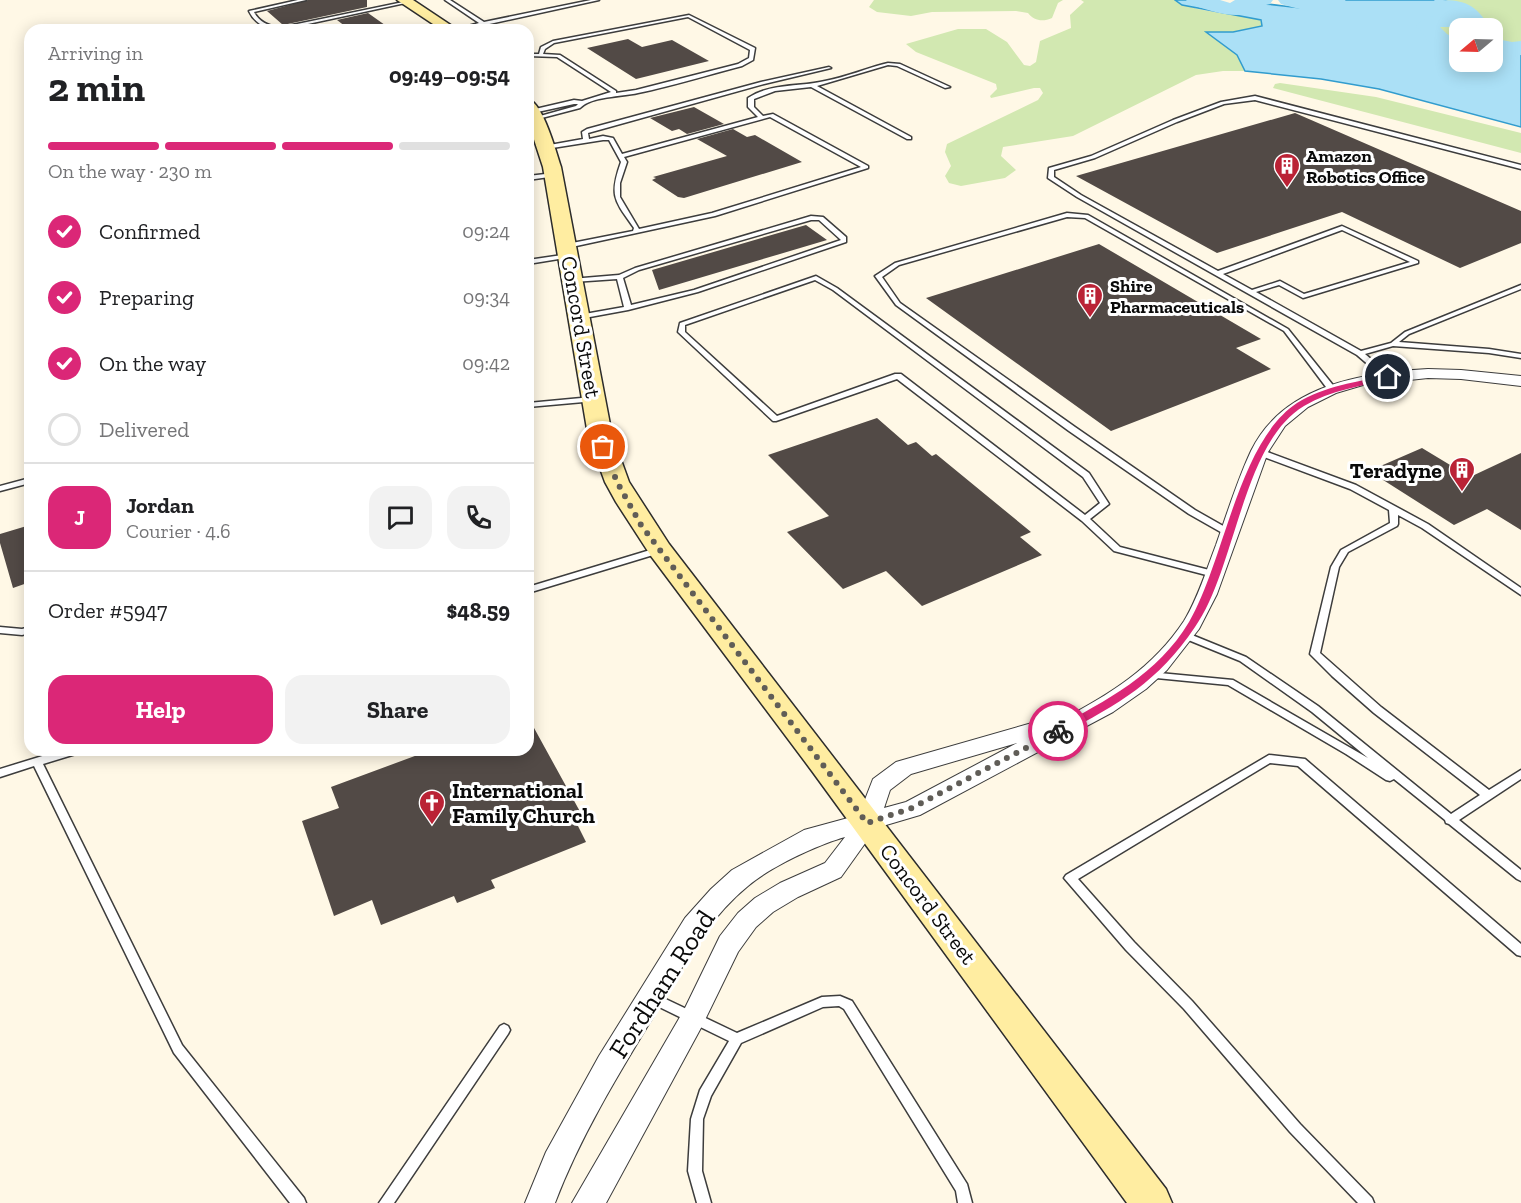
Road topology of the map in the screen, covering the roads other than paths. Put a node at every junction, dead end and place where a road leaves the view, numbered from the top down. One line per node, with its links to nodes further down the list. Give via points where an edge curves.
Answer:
1 (304, 0): 5 (lane, via 251,11)
2 (447, 0): 8 (lane)
3 (597, 0): 8 (lane)
4 (406, 1): 6 (lane); 7 (street)
5 (262, 24)
6 (301, 24)
7 (442, 24)
8 (483, 24)
9 (542, 53): 10 (lane); 14 (lane, via 564,59 614,92); 14 (lane, via 553,42 689,16 753,49 751,59 740,65)
10 (534, 54)
11 (829, 68): 18 (lane, via 598,127 585,132)
12 (813, 86): 13 (lane, via 888,64); 15 (lane, via 768,90 751,98 751,107); 17 (lane)
13 (947, 87)
14 (611, 95): 16 (lane, via 582,103)
15 (762, 118): 19 (lane); 23 (lane, via 771,116 866,167 713,214)
16 (537, 125): 18 (lane); 21 (street, Concord Street)
17 (909, 138)
18 (586, 140): 19 (lane, via 611,139)
19 (621, 156): 23 (lane, via 624,162 615,185 617,199 638,228)
20 (1521, 167): 26 (lane, via 1255,98 1223,103 1093,157 1051,169 1051,178 1079,196)
21 (554, 175): 22 (lane); 24 (street, Concord Street)
22 (534, 177)
23 (635, 232): 24 (lane)
24 (570, 261): 25 (lane); 27 (lane); 31 (street, Concord Street)
25 (534, 262)
26 (1218, 273): 29 (lane); 29 (lane, via 1342,228 1416,262 1303,296 1280,284)
27 (620, 277): 30 (lane); 30 (lane, via 811,218 821,218 844,238 696,291)
28 (1521, 287): 32 (lane, via 1407,333)
29 (1251, 292): 33 (lane)
30 (628, 308): 31 (lane)
31 (579, 317): 38 (street, Concord Street)
32 (1393, 344): 33 (lane); 34 (lane)
33 (1360, 352): 35 (lane)
34 (1521, 356)
35 (1388, 377): 36 (street, via 1446,374); 37 (street)
36 (1521, 381)
37 (1332, 389): 40 (street, via 1300,405 1280,421); 45 (lane, via 1286,330 1086,216 1067,215 897,264 878,276 898,304 1081,436)
38 (592, 399): 39 (lane); 46 (street, Concord Street, via 617,482)
39 (534, 404)
40 (1259, 452): 43 (lane, via 1353,487); 45 (street)
41 (24, 482): 42 (lane)
42 (0, 489)
43 (1393, 509): 49 (lane, via 1425,526); 59 (lane, via 1395,524 1345,550 1335,567 1315,654 1340,680)
44 (1084, 519): 44 (lane, via 1105,504 1086,475 816,278 682,324 681,332 776,418 898,376); 47 (lane, via 1117,549)
45 (1229, 533): 47 (street)
46 (660, 550): 48 (lane); 62 (street, Concord Street)
47 (1214, 574): 52 (street)
48 (534, 588)
49 (1521, 592)
50 (0, 630): 51 (lane)
51 (24, 632)
52 (1184, 635): 53 (street); 60 (lane, via 1243,659 1315,709)
53 (1149, 675): 54 (street); 60 (lane, via 1230,682 1350,751)
54 (1090, 714): 62 (street, via 912,808); 62 (street, via 904,768 881,785)
55 (56, 756): 56 (lane)
56 (37, 762): 57 (lane); 70 (lane, via 178,1049)
57 (0, 773)
58 (1521, 774): 59 (lane)
59 (1488, 795): 61 (lane)
60 (1435, 807): 61 (lane)
61 (1450, 820): 63 (lane)
62 (867, 823): 65 (street, Fordham Road, via 812,837 741,877 694,926); 66 (street, Fordham Road, via 833,870 789,890 747,920 729,944); 75 (street, Concord Street)
63 (1521, 876)
64 (1521, 951): 76 (lane, via 1301,762 1269,759 1070,878)
65 (650, 996): 66 (lane); 72 (street, Fordham Road, via 556,1162)
66 (693, 1018): 68 (lane); 73 (street, Fordham Road)
67 (504, 1030): 71 (lane)
68 (737, 1039): 69 (lane, via 705,1094 696,1119); 74 (lane, via 822,1002 840,1001 848,1005 962,1189)
69 (699, 1201)
70 (299, 1203)
71 (386, 1203)
72 (540, 1203)
73 (587, 1203)
74 (965, 1203)
75 (1152, 1203)
76 (1366, 1203)

